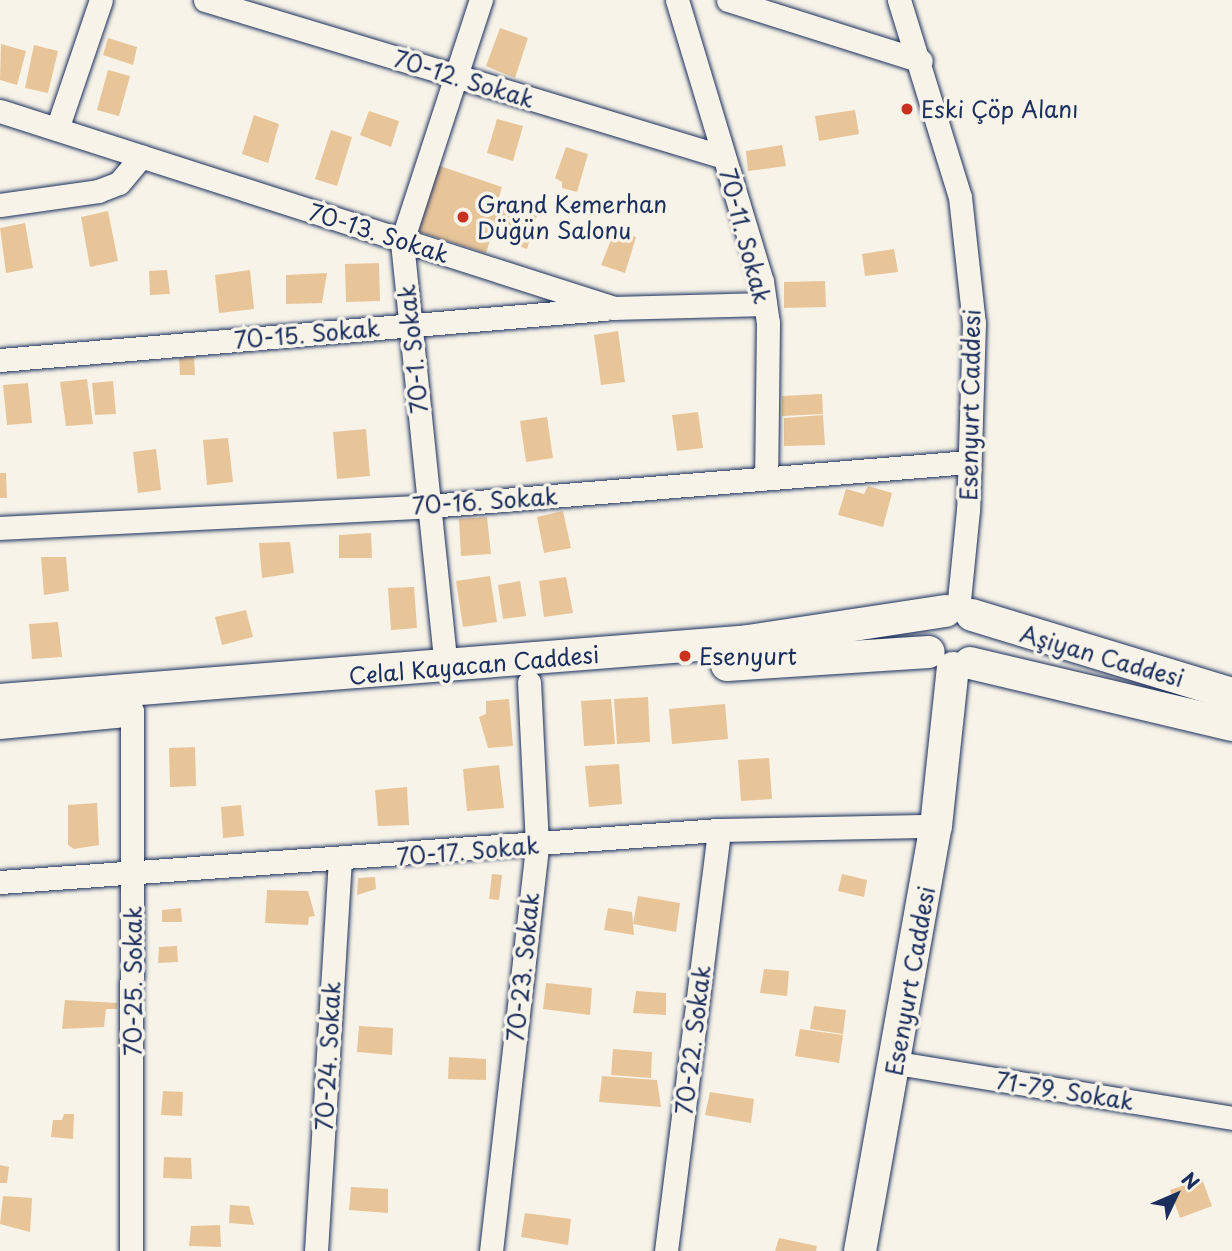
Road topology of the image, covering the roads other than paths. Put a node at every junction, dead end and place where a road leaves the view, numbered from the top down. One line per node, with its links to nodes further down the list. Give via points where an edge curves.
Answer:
1 (101, 0): 10 (street)
2 (205, 0): 8 (street, 70-12. Sokak)
3 (481, 0): 8 (street, 70-1. Sokak)
4 (677, 0): 12 (street, 70-11. Sokak)
5 (728, 0): 7 (street)
6 (899, 0): 7 (street, Esenyurt Caddesi)
7 (921, 61): 19 (street, Esenyurt Caddesi, via 960,197 974,323)
8 (457, 76): 12 (street, 70-12. Sokak); 14 (street, 70-1. Sokak)
9 (0, 111): 10 (street, 70-13. Sokak)
10 (57, 129): 11 (street, 70-13. Sokak)
11 (142, 156): 13 (street, via 119,183 98,191); 14 (street, 70-13. Sokak)
12 (724, 157): 15 (street, 70-11. Sokak)
13 (0, 205)
14 (402, 241): 16 (street, 70-13. Sokak); 17 (street, 70-1. Sokak)
15 (765, 304): 16 (street, 70-13. Sokak); 20 (street, 70-11. Sokak)
16 (614, 308): 17 (street, 70-15. Sokak)
17 (410, 325): 18 (street, 70-15. Sokak); 21 (street, 70-1. Sokak)
18 (0, 360)
19 (969, 462): 20 (street, 70-16. Sokak); 23 (street, Esenyurt Caddesi)
20 (766, 478): 21 (street, 70-16. Sokak)
21 (429, 506): 22 (street, 70-16. Sokak); 25 (street, 70-1. Sokak)
22 (0, 528)
23 (959, 612): 24 (street, via 929,624); 24 (street, via 984,640); 25 (street, Celal Kayacan Caddesi, via 749,641); 27 (street, Aşiyan Caddesi)
24 (951, 661): 26 (street, Celal Kayacan Caddesi); 31 (street, Aşiyan Caddesi); 32 (street, Esenyurt Caddesi)
25 (446, 668): 28 (street, Celal Kayacan Caddesi)
26 (529, 682): 29 (street, Celal Kayacan Caddesi); 34 (street, 70-23. Sokak)
27 (1232, 694)
28 (0, 700)
29 (132, 711): 30 (street, Celal Kayacan Caddesi); 36 (street, 70-25. Sokak)
30 (0, 723)
31 (1232, 724)
32 (936, 826): 33 (street, 70-17. Sokak); 38 (street, Esenyurt Caddesi)
33 (719, 830): 34 (street, 70-17. Sokak); 43 (street, 70-22. Sokak)
34 (537, 845): 35 (street, 70-17. Sokak); 42 (street, 70-23. Sokak)
35 (340, 861): 36 (street, 70-17. Sokak); 41 (street, 70-24. Sokak)
36 (134, 873): 37 (street, 70-17. Sokak); 40 (street, 70-25. Sokak)
37 (0, 882)
38 (897, 1063): 39 (street, 71-79. Sokak); 44 (street, Esenyurt Caddesi)
39 (1232, 1118)
40 (131, 1251)
41 (316, 1251)
42 (491, 1251)
43 (666, 1251)
44 (860, 1251)

